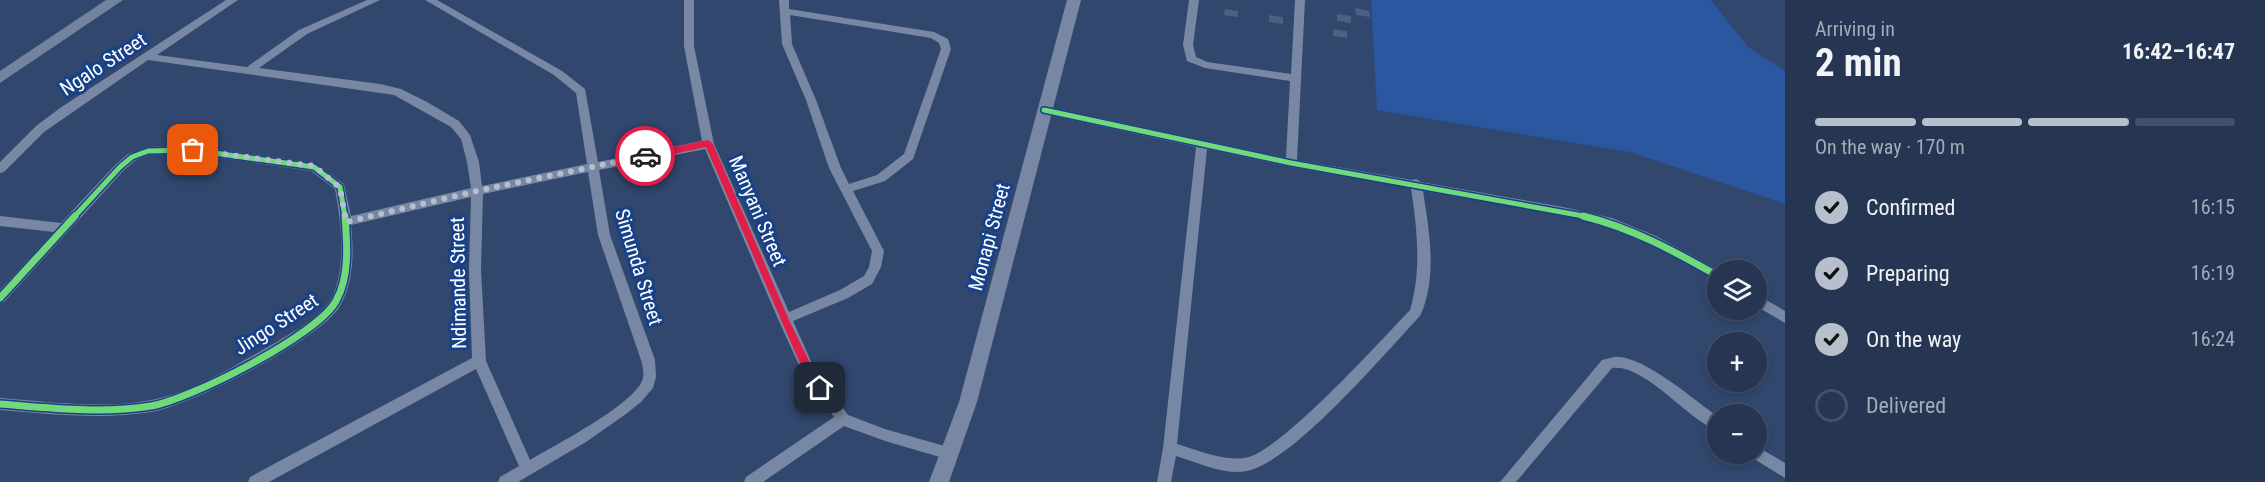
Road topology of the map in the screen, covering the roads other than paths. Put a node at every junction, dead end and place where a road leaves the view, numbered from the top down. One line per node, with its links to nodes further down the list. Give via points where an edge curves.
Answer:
1 (99, 0): 12 (main road)
2 (116, 0): 14 (main road)
3 (233, 0): 11 (street, Ngalo Street)
4 (375, 0): 13 (street, via 303,32)
5 (430, 0): 20 (street, Simunda Street, via 572,82 581,92)
6 (689, 0): 17 (street, Manyani Street, via 689,45)
7 (1074, 0): 16 (street, Monapi Street)
8 (1194, 0): 15 (street, via 1188,45 1191,59 1205,65)
9 (1299, 0): 15 (street)
10 (785, 6): 23 (street, via 787,44 835,168); 23 (street, via 934,35 944,41 946,49 909,156 881,178)
11 (147, 57): 13 (street, Ndimande Street); 21 (street, Ngalo Street, via 40,129)
12 (0, 68)
13 (248, 71): 24 (street, Ndimande Street, via 380,88 416,101 455,124 466,138)
14 (0, 78)
15 (1296, 78): 19 (street)
16 (1044, 110): 18 (street); 38 (street, Monapi Street, via 968,402)
17 (708, 144): 20 (street); 32 (street, Manyani Street)
18 (1202, 145): 19 (street); 37 (street)
19 (1291, 163): 22 (street)
20 (593, 167): 24 (street); 40 (street, Simunda Street, via 604,235 651,376 630,403)
21 (0, 169)
22 (1416, 183): 28 (street, via 1612,223 1652,239); 37 (street, via 1424,290 1416,312 1309,422 1263,458 1249,465 1227,464)
23 (847, 189): 32 (street, via 878,251 875,267 868,280 844,294)
24 (477, 191): 26 (street); 33 (street, Ndimande Street)
25 (0, 221): 27 (street)
26 (346, 222): 27 (street, Jingo Street, via 340,188 314,166 162,149 132,157 120,166); 34 (street, Jingo Street, via 342,285 337,302 314,324 238,369 172,401 137,408 94,410)
27 (63, 228): 29 (street, Jingo Street)
28 (1707, 270)
29 (0, 298)
30 (1767, 306): 31 (street)
31 (1785, 318)
32 (784, 320): 36 (street, Manyani Street, via 809,372)
33 (479, 361): 40 (street, Ndimande Street); 42 (street)
34 (0, 404)
35 (1707, 418): 47 (street, via 1640,372 1615,362 1607,364)
36 (843, 419): 38 (street); 44 (street)
37 (1170, 448): 46 (street)
38 (950, 454): 45 (street, Monapi Street)
39 (1767, 459): 41 (street)
40 (527, 468): 43 (street, Simunda Street)
41 (1785, 471)
42 (255, 482)
43 (505, 482)
44 (750, 482)
45 (939, 482)
46 (1164, 482)
47 (1507, 482)

